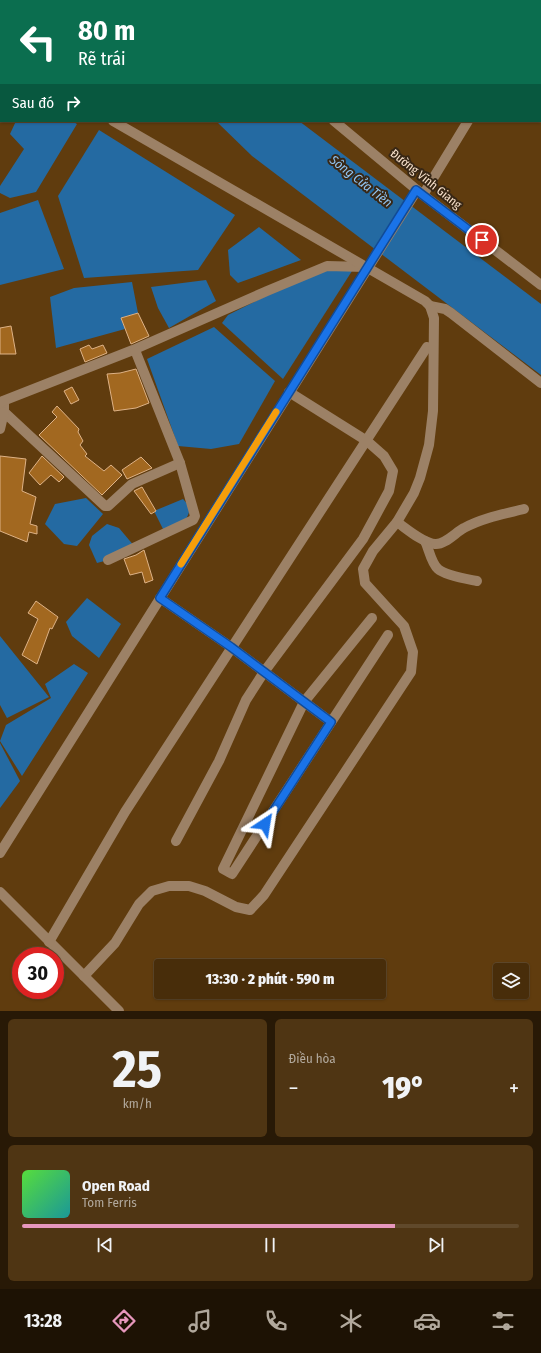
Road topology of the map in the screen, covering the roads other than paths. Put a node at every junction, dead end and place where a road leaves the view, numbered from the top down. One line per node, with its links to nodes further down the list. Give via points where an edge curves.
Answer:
1 (115, 122): 5 (street)
2 (335, 122): 4 (street, Đường Vĩnh Giang)
3 (467, 122): 4 (street)
4 (420, 192): 5 (street, via 409,202); 6 (street, Đường Vĩnh Giang)
5 (367, 267): 7 (street); 9 (street, via 327,266); 11 (street)
6 (541, 285)
7 (430, 306): 10 (street, via 452,313); 18 (street, via 434,318 431,433 417,485)
8 (426, 347): 15 (street)
9 (135, 350): 12 (street); 16 (street)
10 (541, 383)
11 (289, 392): 15 (street); 22 (street)
12 (2, 401): 13 (street)
13 (4, 412): 14 (street); 16 (street, via 106,506 132,484)
14 (0, 429)
15 (367, 441): 25 (street); 26 (street, via 384,456 393,471 389,491 363,539)
16 (180, 463): 20 (street, via 193,520)
17 (524, 509): 19 (street, via 474,523 439,544)
18 (397, 522): 19 (street); 33 (street, via 363,569 365,584 404,626 413,652 411,672 264,895 250,910 189,886 169,886 152,891 139,904 114,943)
19 (425, 541): 21 (street, via 437,569)
20 (108, 560)
21 (477, 582)
22 (160, 598): 25 (street); 30 (street)
23 (372, 618): 27 (street)
24 (388, 635): 28 (street)
25 (231, 647): 26 (street); 32 (street, via 125,812)
26 (264, 672): 27 (street); 29 (street, via 246,700 219,761)
27 (304, 702): 28 (street); 28 (street, via 223,869 232,874)
28 (331, 722)
29 (176, 841)
30 (0, 853)
31 (0, 892): 32 (street)
32 (49, 942): 33 (street)
33 (84, 976): 34 (street)
34 (119, 1011)

